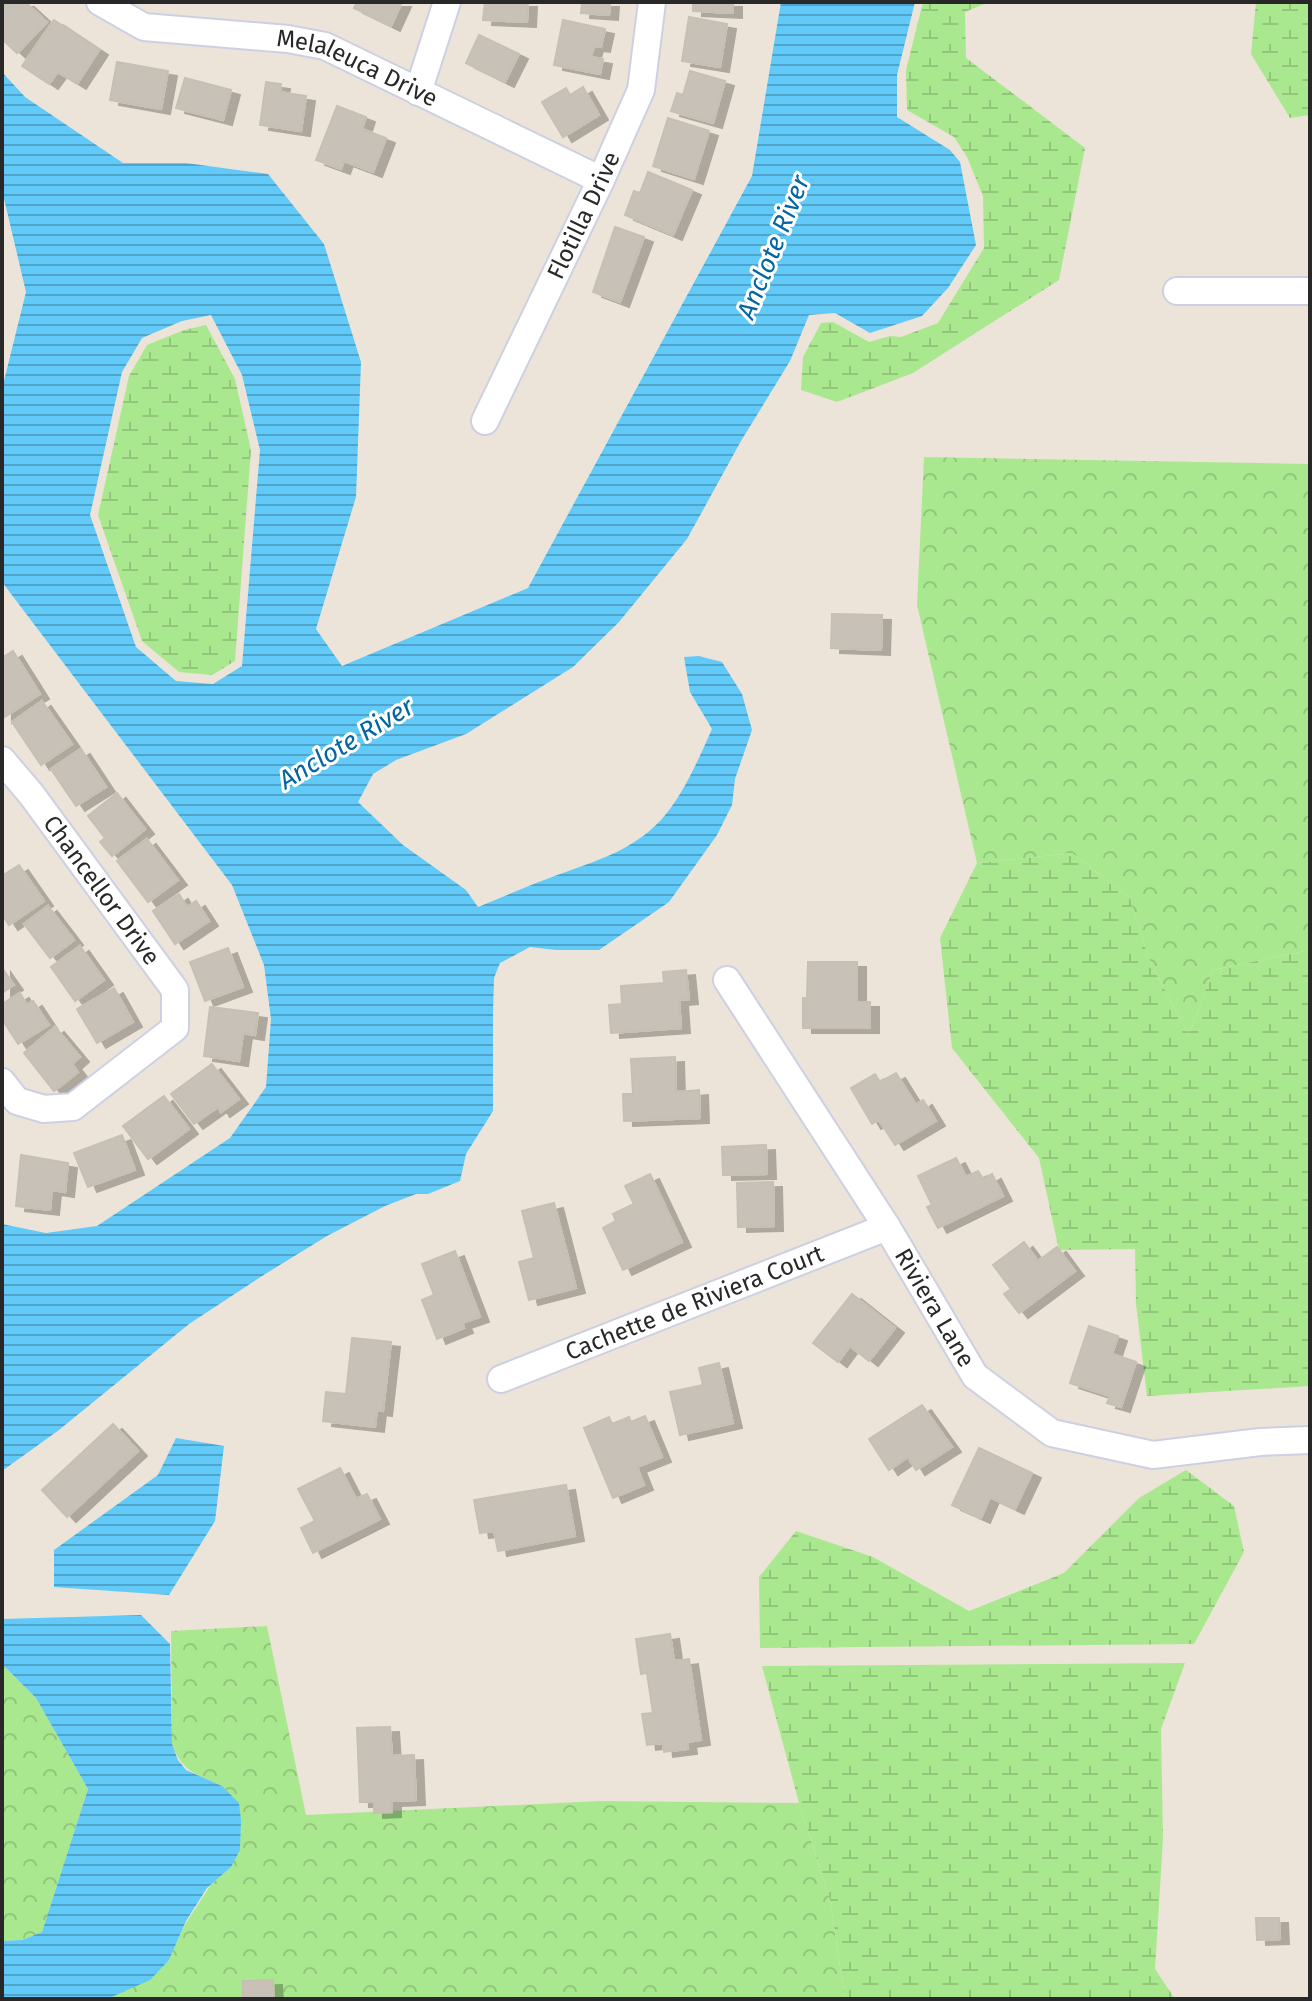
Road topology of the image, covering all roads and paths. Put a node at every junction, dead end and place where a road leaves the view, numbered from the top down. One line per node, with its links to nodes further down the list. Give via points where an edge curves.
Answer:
1 (100, 2): 4 (street, Melaleuca Drive, via 144,27 325,46)
2 (447, 2): 4 (street)
3 (652, 2): 5 (street, Flotilla Drive, via 641,90)
4 (418, 92): 5 (street, Melaleuca Drive)
5 (601, 180): 8 (street, Flotilla Drive)
6 (1177, 291): 7 (street)
7 (1310, 291)
8 (485, 421)
9 (2, 760): 11 (street, Chancellor Drive, via 175,990 175,1028 73,1107 44,1109 17,1101)
10 (727, 980): 12 (street, Riviera Lane)
11 (2, 1082)
12 (887, 1227): 13 (street, Cachette de Riviera Court); 14 (street, Riviera Lane, via 975,1376 1052,1433 1153,1455)
13 (501, 1379)
14 (1310, 1440)

